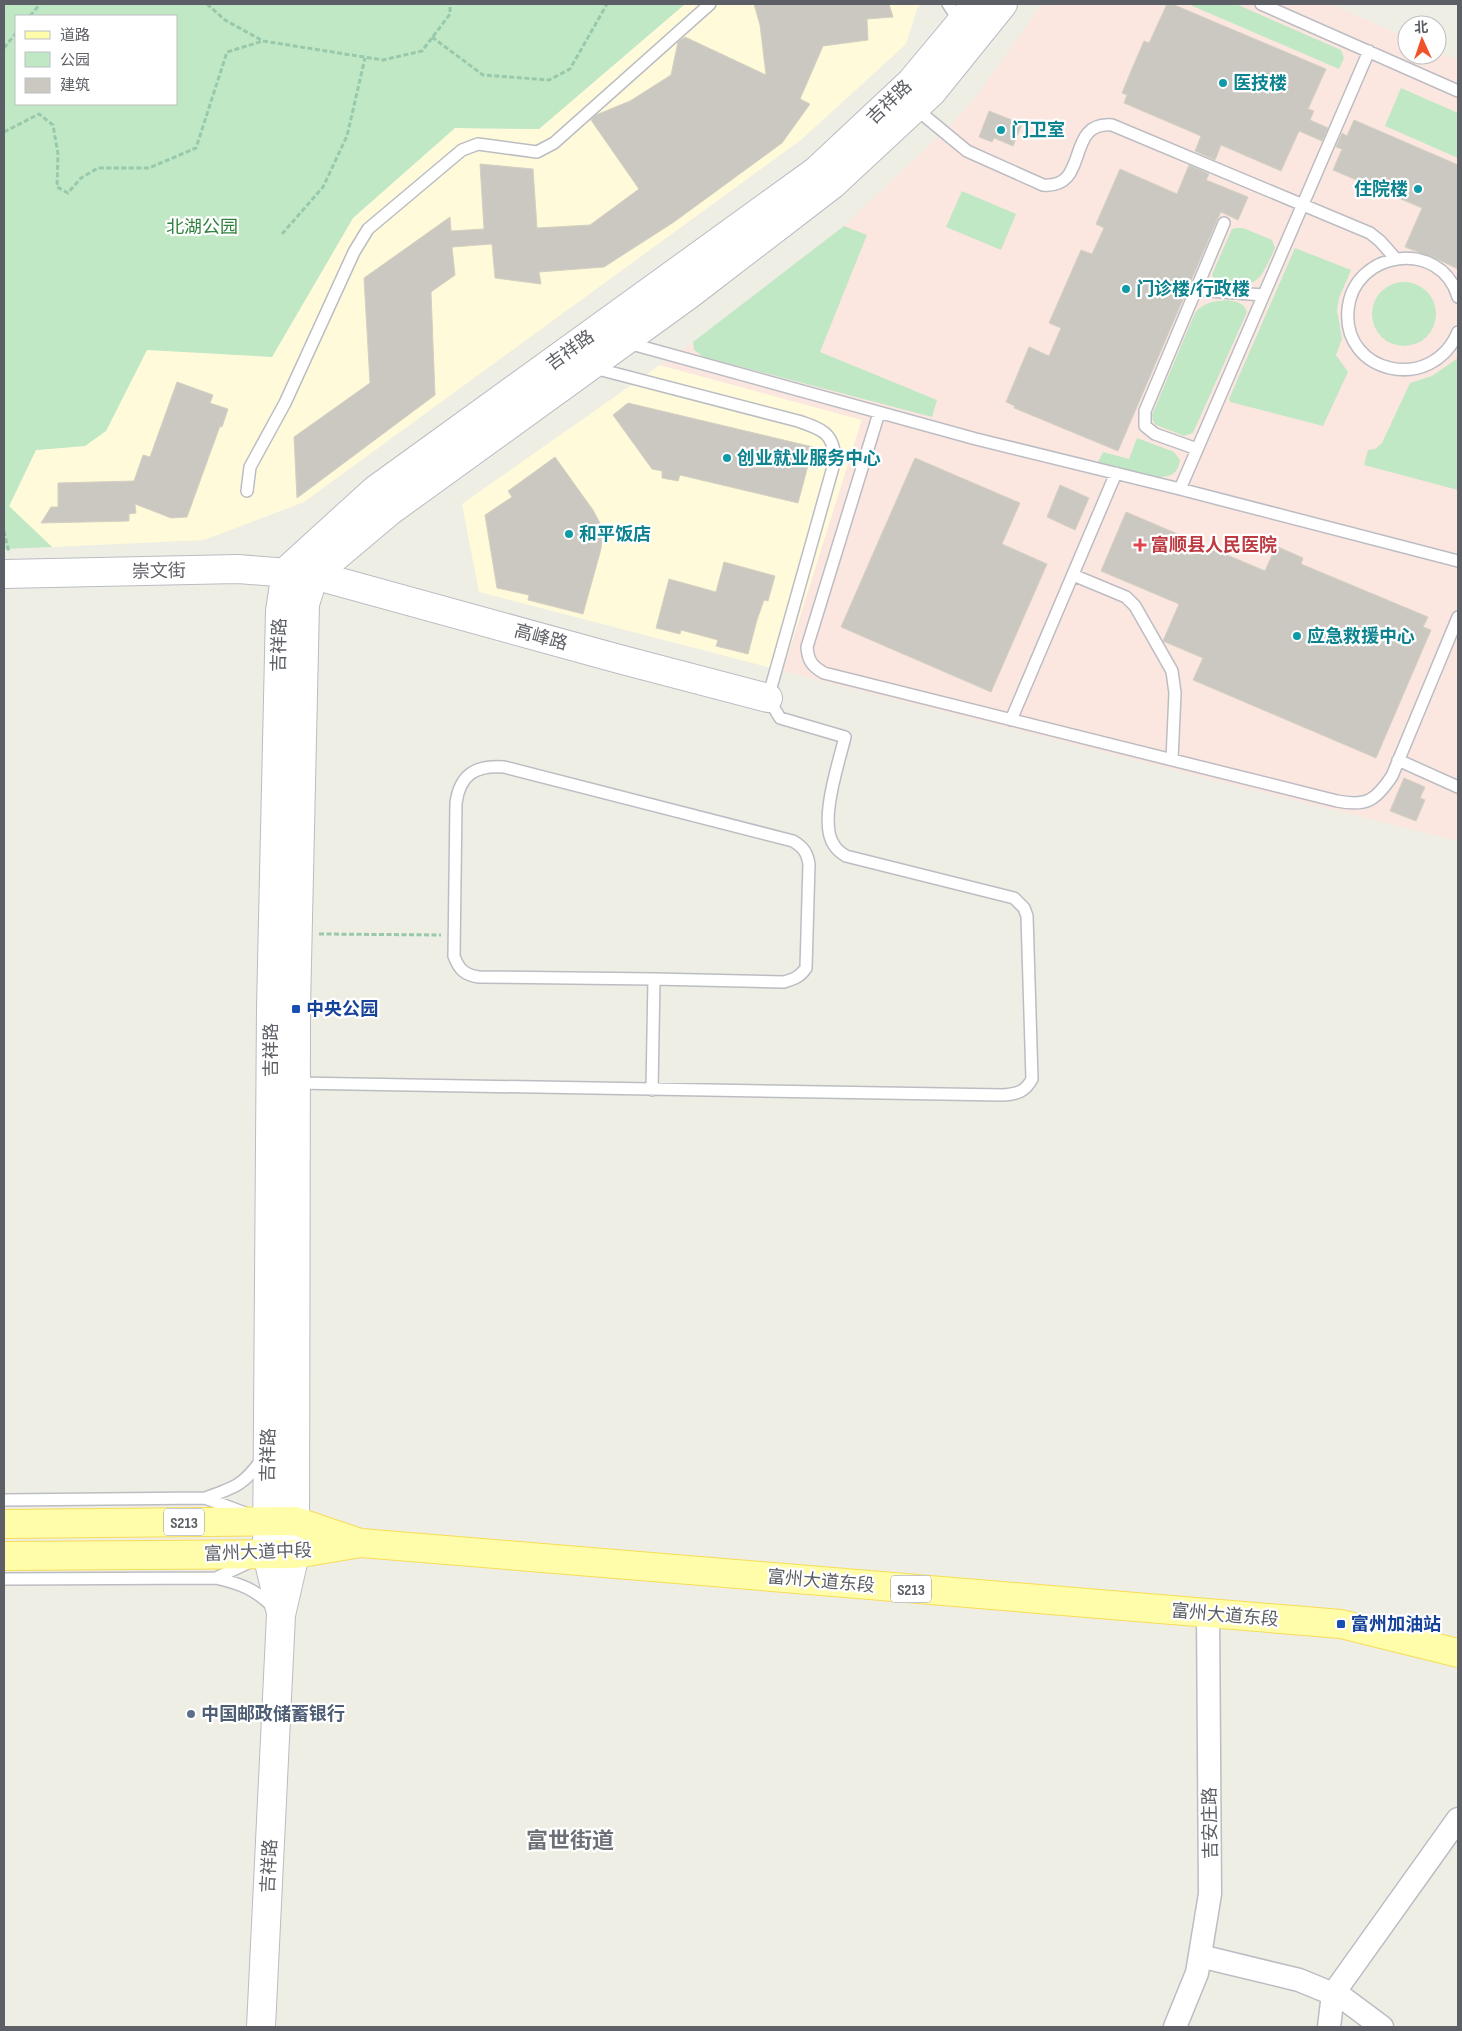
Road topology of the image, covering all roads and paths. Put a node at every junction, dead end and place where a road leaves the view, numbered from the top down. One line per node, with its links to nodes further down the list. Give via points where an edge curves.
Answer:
1 (40, 4): 9 (path)
2 (207, 4): 12 (path, via 226,20)
3 (450, 4): 11 (path, via 450,14)
4 (607, 4): 11 (path, via 570,69 549,80 482,76)
5 (710, 4): 33 (lane, via 554,143 537,152 478,144 462,150 368,229 354,252 285,403 250,467)
6 (1003, 4): 17 (main road, 吉祥路, via 932,92)
7 (1261, 4): 14 (lane)
8 (961, 10): 35 (main road, 吉祥路, via 911,82 816,171 375,490)
9 (31, 15)
10 (15, 33): 13 (path)
11 (432, 37): 15 (path, via 422,51 383,60)
12 (263, 41): 15 (path); 18 (path, via 227,52 196,148 148,168 98,168 81,178 68,193 57,187 58,154 53,125 39,114)
13 (4, 48)
14 (1369, 51): 16 (lane); 19 (lane)
15 (365, 58): 21 (path, via 347,136 323,187)
16 (1458, 91)
17 (915, 108): 19 (lane, via 967,150 1043,185 1054,186 1068,178 1086,134 1102,124 1112,125); 27 (main road, 吉祥路, via 832,185)
18 (4, 132)
19 (1303, 204): 22 (lane, via 1370,233); 24 (lane)
20 (1224, 223): 23 (lane)
21 (282, 234)
22 (1396, 258): 25 (lane, via 1420,260 1432,265 1451,282); 26 (lane, via 1372,268 1355,287 1348,324 1358,347 1372,360 1389,368 1414,370 1437,360 1447,352)
23 (1196, 290): 24 (lane); 30 (lane, via 1145,411 1145,426 1155,434)
24 (1263, 295): 30 (lane)
25 (1458, 297)
26 (1457, 336)
27 (624, 342): 28 (main road, 吉祥路); 29 (lane)
28 (589, 366): 37 (main road, 吉祥路, via 390,511); 40 (lane, via 798,421 818,428 834,445 835,460)
29 (879, 414): 31 (lane); 41 (lane, via 807,647 808,659 814,668 824,673)
30 (1197, 449): 32 (lane)
31 (1116, 473): 32 (lane); 38 (lane)
32 (1180, 489): 34 (lane)
33 (247, 491)
34 (1458, 561)
35 (286, 572): 36 (main road, 崇文街, via 238,569); 37 (main road, 崇文街); 50 (main road, 吉祥路, via 280,611 271,1008)
36 (4, 574)
37 (314, 575): 40 (main road, 高峰路); 45 (main road, 吉祥路, via 305,604)
38 (1073, 575): 41 (lane); 42 (lane, via 1126,597 1135,606 1172,670 1175,693)
39 (1458, 617): 43 (lane)
40 (768, 698): 49 (lane, via 780,718 845,737 828,811 830,837 838,850 846,856 1014,898 1024,908 1027,916 1032,1078 1024,1090 1003,1096)
41 (1011, 720): 42 (lane)
42 (1172, 760): 43 (lane, via 1359,804 1380,793)
43 (1398, 760): 44 (lane)
44 (1458, 786)
45 (297, 934): 46 (path); 48 (main road, 吉祥路)
46 (454, 936): 47 (lane, via 457,964 470,976); 47 (lane, via 458,791 471,773 479,768 504,767 793,841 808,854 807,959 802,974 784,982)
47 (654, 979): 49 (lane)
48 (296, 1083): 49 (lane); 54 (main road, 吉祥路)
49 (652, 1090)
50 (268, 1449): 51 (lane, via 250,1477 232,1489); 53 (main road, 吉祥路)
51 (205, 1498): 52 (lane); 53 (lane)
52 (4, 1500)
53 (268, 1521): 54 (main road, 富州大道中段 / S213); 55 (main road, 富州大道中段 / S213); 57 (main road, 吉祥路)
54 (295, 1521): 56 (main road, 富州大道中段 / S213); 58 (main road, 吉祥路)
55 (4, 1524)
56 (361, 1543): 58 (main road, 富州大道中段 / S213); 62 (main road, 富州大道东段 / S213)
57 (267, 1554): 58 (main road, 富州大道中段 / S213); 59 (main road, 富州大道中段 / S213); 60 (lane); 63 (main road, 吉祥路)
58 (295, 1554): 63 (main road, 吉祥路)
59 (4, 1556)
60 (216, 1578): 61 (lane); 63 (lane, via 260,1593)
61 (4, 1579)
62 (1208, 1613): 64 (main road, 富州大道东段 / S213, via 1341,1624); 66 (street, 吉安庄路, via 1210,1894)
63 (281, 1615): 68 (main road, 吉祥路)
64 (1458, 1653)
65 (1458, 1819): 67 (street)
66 (1200, 1956): 67 (street, via 1298,1980); 69 (street, 吉安庄路, via 1197,1973)
67 (1333, 1994): 70 (street); 71 (street)
68 (261, 2027)
69 (1175, 2027)
70 (1329, 2027)
71 (1382, 2027)

